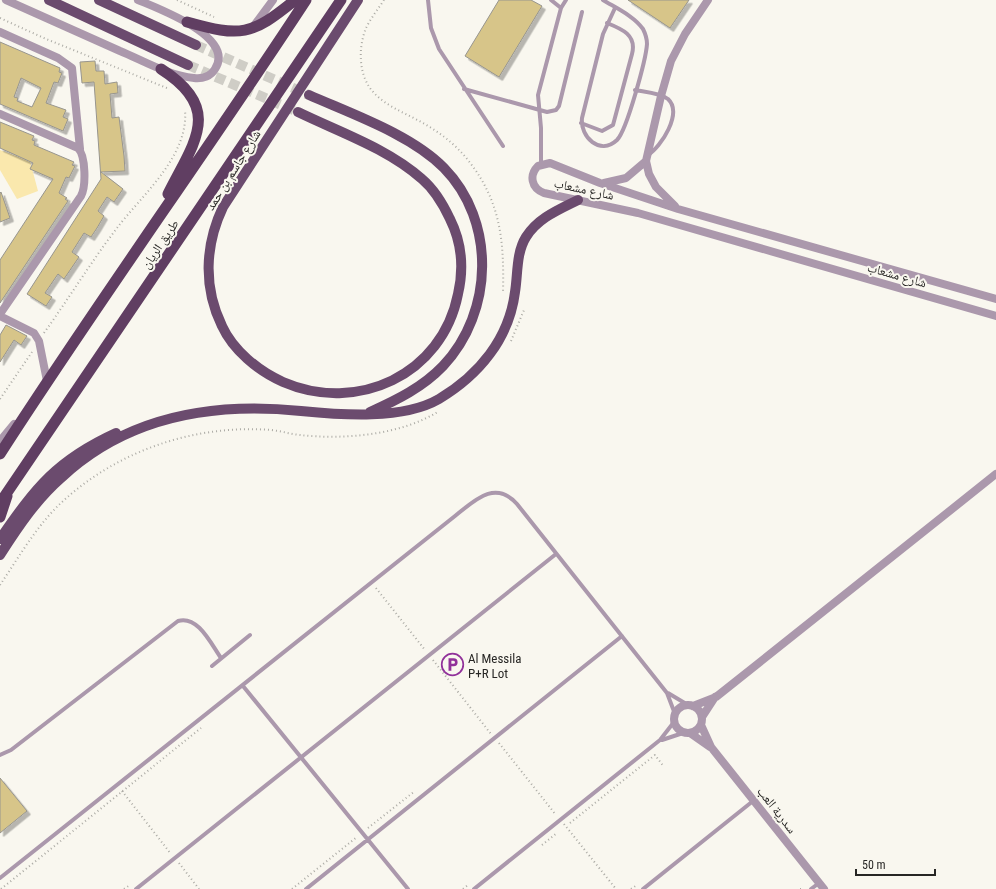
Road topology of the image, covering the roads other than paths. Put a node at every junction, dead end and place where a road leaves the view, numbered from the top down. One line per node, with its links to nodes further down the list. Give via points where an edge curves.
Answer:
1 (6, 0): 24 (street)
2 (49, 0): 23 (main road)
3 (99, 0): 22 (main road)
4 (138, 0): 18 (street)
5 (273, 0): 20 (street)
6 (295, 0): 20 (highway, via 277,15)
7 (306, 0): 40 (highway, طريق الريان)
8 (341, 0): 51 (highway, طريق الريان)
9 (358, 0): 30 (main road, شارع جاسم بن حمد, via 224,206 213,234 208,276 214,306 224,331 233,344 263,371 288,384 309,390 331,394 362,391 404,375 425,357 444,332 460,288 462,257 459,243 455,228 442,202 422,179 397,160)
10 (428, 0): 25 (lane, via 429,17 435,39)
11 (551, 0): 15 (lane)
12 (566, 0): 15 (lane)
13 (603, 0): 16 (lane)
14 (708, 0): 28 (street, via 677,48)
15 (561, 8): 29 (lane, via 538,95)
16 (615, 8): 19 (lane); 26 (lane, via 638,24 646,36 646,50)
17 (582, 12): 29 (lane, via 559,106 550,112)
18 (187, 22): 20 (highway, via 228,32); 24 (street, via 216,46 220,56 215,69 207,76 195,79)
19 (607, 23): 32 (lane); 32 (lane, via 629,35 633,44 630,61 613,125 602,131)
20 (252, 29)
21 (0, 32): 34 (street, via 58,58 72,68)
22 (196, 45)
23 (188, 65)
24 (161, 69): 40 (highway, via 176,79 194,98 199,124 193,144)
25 (464, 89): 29 (lane); 33 (lane)
26 (635, 90): 28 (lane); 32 (lane, via 626,125 616,140 609,145 592,142 585,136)
27 (310, 95): 46 (main road, via 374,124 429,154 452,176 464,194 480,234 481,287 471,323 458,347 428,380 405,395)
28 (661, 96): 35 (street); 35 (lane, via 668,99 672,105 671,123 659,146)
29 (538, 108): 36 (lane, via 541,121)
30 (298, 112)
31 (0, 114): 34 (street)
32 (581, 123)
33 (503, 146)
34 (80, 150): 42 (street, via 85,181 84,192)
35 (647, 158): 37 (street, via 626,178); 39 (street, via 649,174 656,187)
36 (541, 165): 37 (street, شارع مشعاب, via 554,165); 38 (street, شارع مشعاب, via 534,171 532,178 538,190)
37 (600, 183): 39 (street, شارع مشعاب)
38 (578, 200): 43 (street, شارع مشعاب, via 646,216); 46 (main road, via 545,216 526,238 520,251 512,308 490,356 457,387 436,400 395,413)
39 (678, 209): 41 (street, شارع مشعاب)
40 (153, 227): 44 (highway, طريق الريان)
41 (996, 299)
42 (0, 315): 44 (street, via 27,329 39,341)
43 (996, 316)
44 (47, 381): 45 (highway, طريق الريان)
45 (36, 397): 48 (street, طريق الريان); 49 (highway, طريق الريان)
46 (368, 413): 47 (main road, via 236,408 186,414)
47 (160, 421): 54 (main road, via 149,420 139,423 96,442 56,469 33,492); 56 (main road, via 103,447 61,477 29,512)
48 (0, 442)
49 (0, 454)
50 (996, 474): 63 (street)
51 (8, 491): 52 (highway, طريق الريان); 53 (highway)
52 (0, 503)
53 (0, 517)
54 (0, 539)
55 (556, 554): 58 (lane); 61 (lane, via 512,498 501,493 486,494); 71 (lane)
56 (0, 555)
57 (250, 635): 59 (lane)
58 (622, 636): 62 (lane); 73 (lane)
59 (221, 658): 60 (lane); 70 (lane, via 194,622 178,620 11,750)
60 (212, 666)
61 (243, 686): 71 (lane); 74 (lane)
62 (667, 693): 64 (lane); 65 (lane)
63 (716, 697): 64 (street); 66 (street)
64 (690, 706): 65 (street, via 680,708); 66 (street, via 700,712)
65 (674, 718): 67 (street, via 679,730); 68 (lane)
66 (702, 721): 67 (street, via 698,729); 69 (street, سدرية العب)
67 (686, 733): 68 (lane); 69 (street, سدرية العب)
68 (660, 740): 79 (lane)
69 (711, 747): 72 (street, سدرية العب)
70 (0, 755)
71 (302, 757): 73 (lane); 76 (lane)
72 (754, 800): 75 (street, سدرية العب); 80 (lane)
73 (368, 840): 77 (lane); 78 (lane)
74 (0, 878)
75 (821, 886): 81 (lane)
76 (136, 889)
77 (306, 889)
78 (408, 889)
79 (474, 889)
80 (643, 889)
81 (811, 889)

